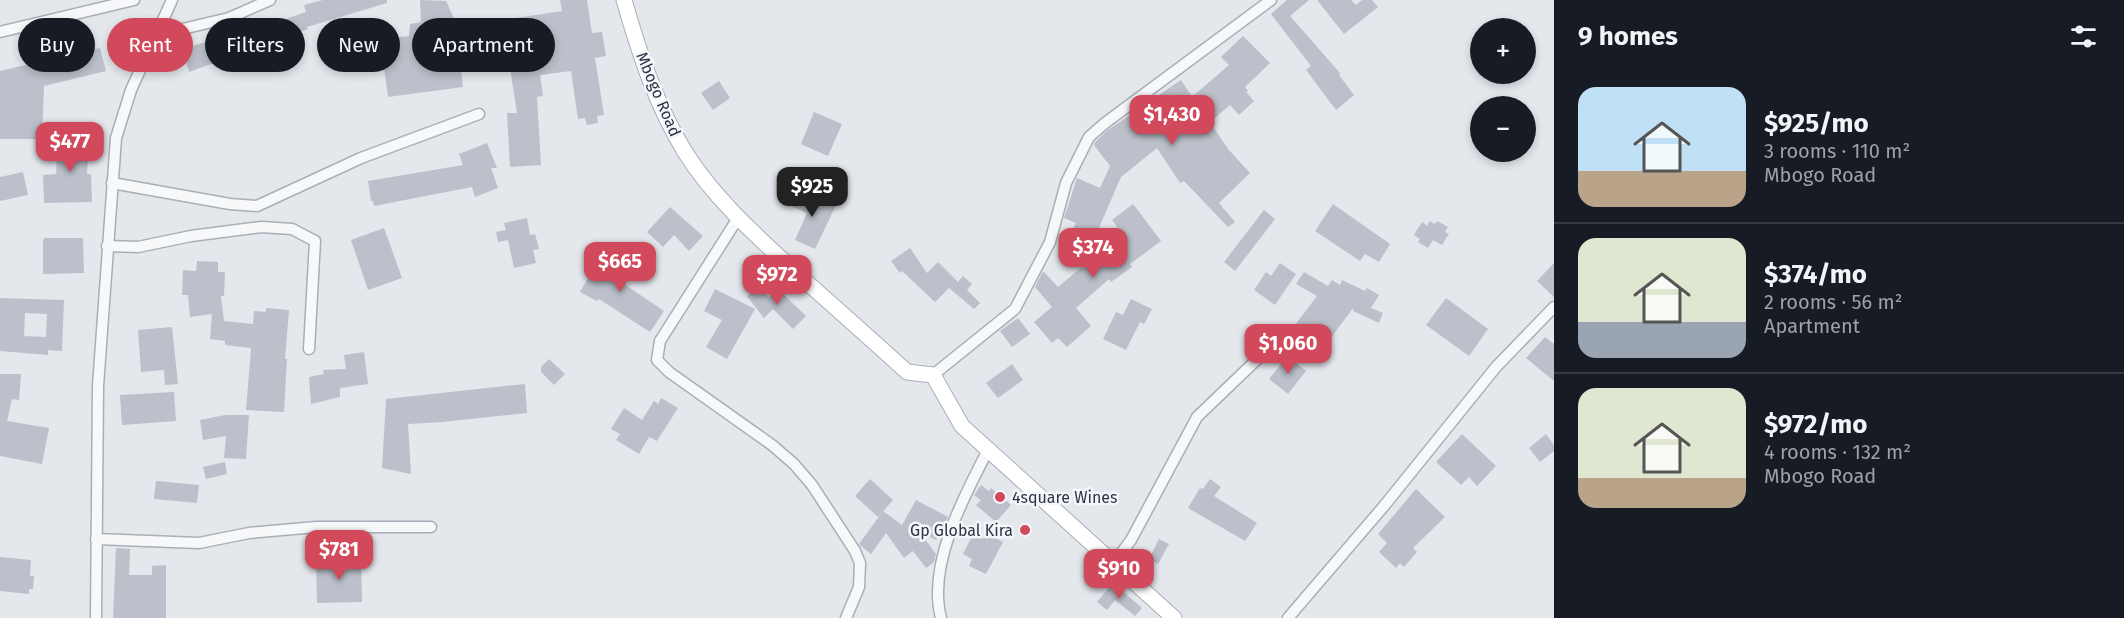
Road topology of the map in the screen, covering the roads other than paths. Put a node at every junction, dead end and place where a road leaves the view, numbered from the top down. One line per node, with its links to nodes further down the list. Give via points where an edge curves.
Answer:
1 (134, 0): 8 (street)
2 (172, 0): 6 (street)
3 (270, 0): 7 (street, via 229,18)
4 (624, 0): 12 (main road, Mbogo Road, via 665,114 705,180)
5 (1271, 0): 17 (street, via 1089,137 1066,183 1050,242 1015,309)
6 (164, 18)
7 (193, 26)
8 (0, 32)
9 (140, 72): 11 (street, via 116,138)
10 (479, 114): 11 (street, via 361,158 257,206)
11 (112, 183): 13 (street)
12 (738, 218): 17 (main road, Mbogo Road, via 907,372); 23 (street, via 660,341 657,360 772,446 812,485 860,563 859,587)
13 (107, 246): 16 (street, via 138,248 261,227 291,229 315,241); 20 (street, via 98,386)
14 (1554, 307): 26 (street, via 1496,367)
15 (1271, 346): 21 (street, via 1197,417 1131,540)
16 (309, 349)
17 (933, 375): 18 (main road, via 962,426)
18 (988, 450): 21 (main road); 24 (street, via 966,493 945,550 939,575)
19 (431, 527): 20 (street, via 316,527 249,533 199,543)
20 (96, 539): 22 (street)
21 (1114, 563): 25 (main road)
22 (96, 618)
23 (846, 618)
24 (941, 618)
25 (1174, 618)
26 (1288, 618)

